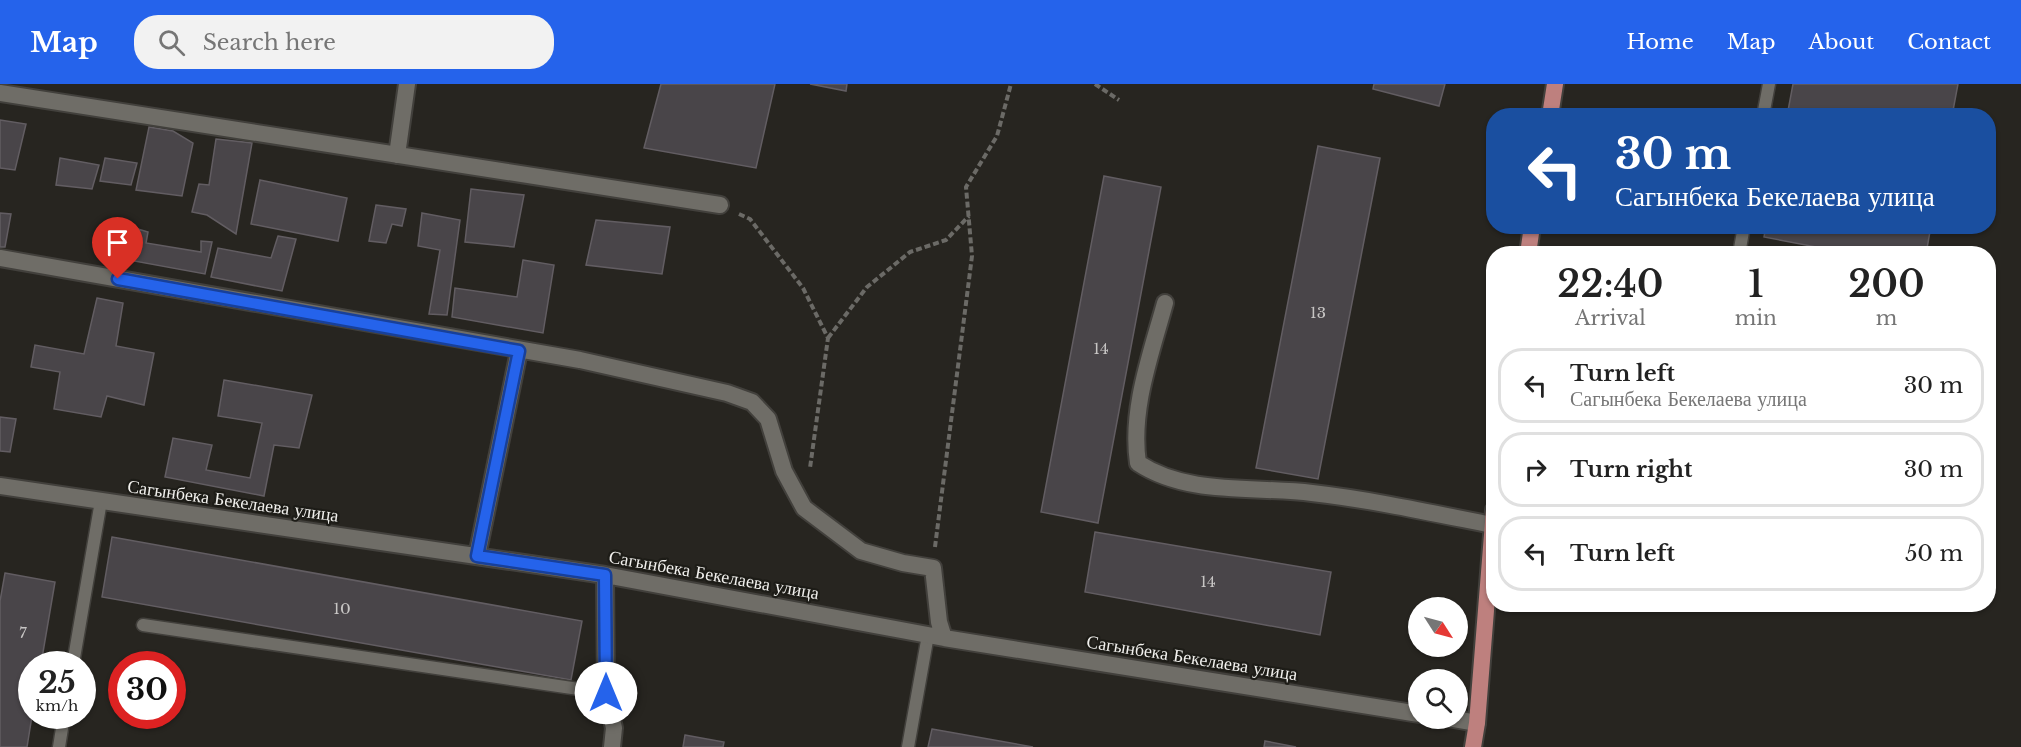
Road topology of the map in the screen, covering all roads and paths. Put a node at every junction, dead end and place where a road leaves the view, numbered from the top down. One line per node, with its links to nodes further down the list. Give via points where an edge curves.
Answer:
1 (407, 84): 10 (street)
2 (1011, 84): 12 (path, via 997,136 966,188)
3 (1095, 84): 7 (path)
4 (1555, 84): 8 (main road)
5 (1769, 84): 9 (lane)
6 (0, 93): 10 (street)
7 (1119, 100)
8 (1551, 108)
9 (1764, 108)
10 (397, 155): 11 (street)
11 (720, 205): 15 (path, via 750,219 803,288)
12 (969, 216): 15 (path, via 946,240 910,252 867,287); 22 (path, via 972,256)
13 (0, 258): 16 (street)
14 (1165, 303): 20 (street, via 1142,387 1135,442 1138,463 1172,480 1310,492)
15 (828, 338): 19 (path)
16 (519, 351): 19 (street, via 580,360 752,402 768,419 784,471); 21 (street)
17 (0, 486): 18 (street, Сагынбека Бекелаева улица)
18 (101, 501): 21 (street, Сагынбека Бекелаева улица); 27 (lane)
19 (804, 508): 22 (street, via 861,551)
20 (1486, 517)
21 (477, 556): 23 (street, Сагынбека Бекелаева улица)
22 (933, 568): 26 (street, via 939,622)
23 (605, 575): 26 (street, Сагынбека Бекелаева улица); 28 (street)
24 (1486, 608): 31 (main road)
25 (143, 625): 28 (lane)
26 (936, 636): 29 (street, Сагынбека Бекелаева улица); 35 (lane)
27 (75, 651)
28 (606, 693): 34 (street, via 614,728)
29 (1408, 712)
30 (1468, 721): 31 (street)
31 (1477, 723): 36 (main road)
32 (62, 729): 33 (lane)
33 (59, 747)
34 (612, 747)
35 (908, 747)
36 (1473, 747)

